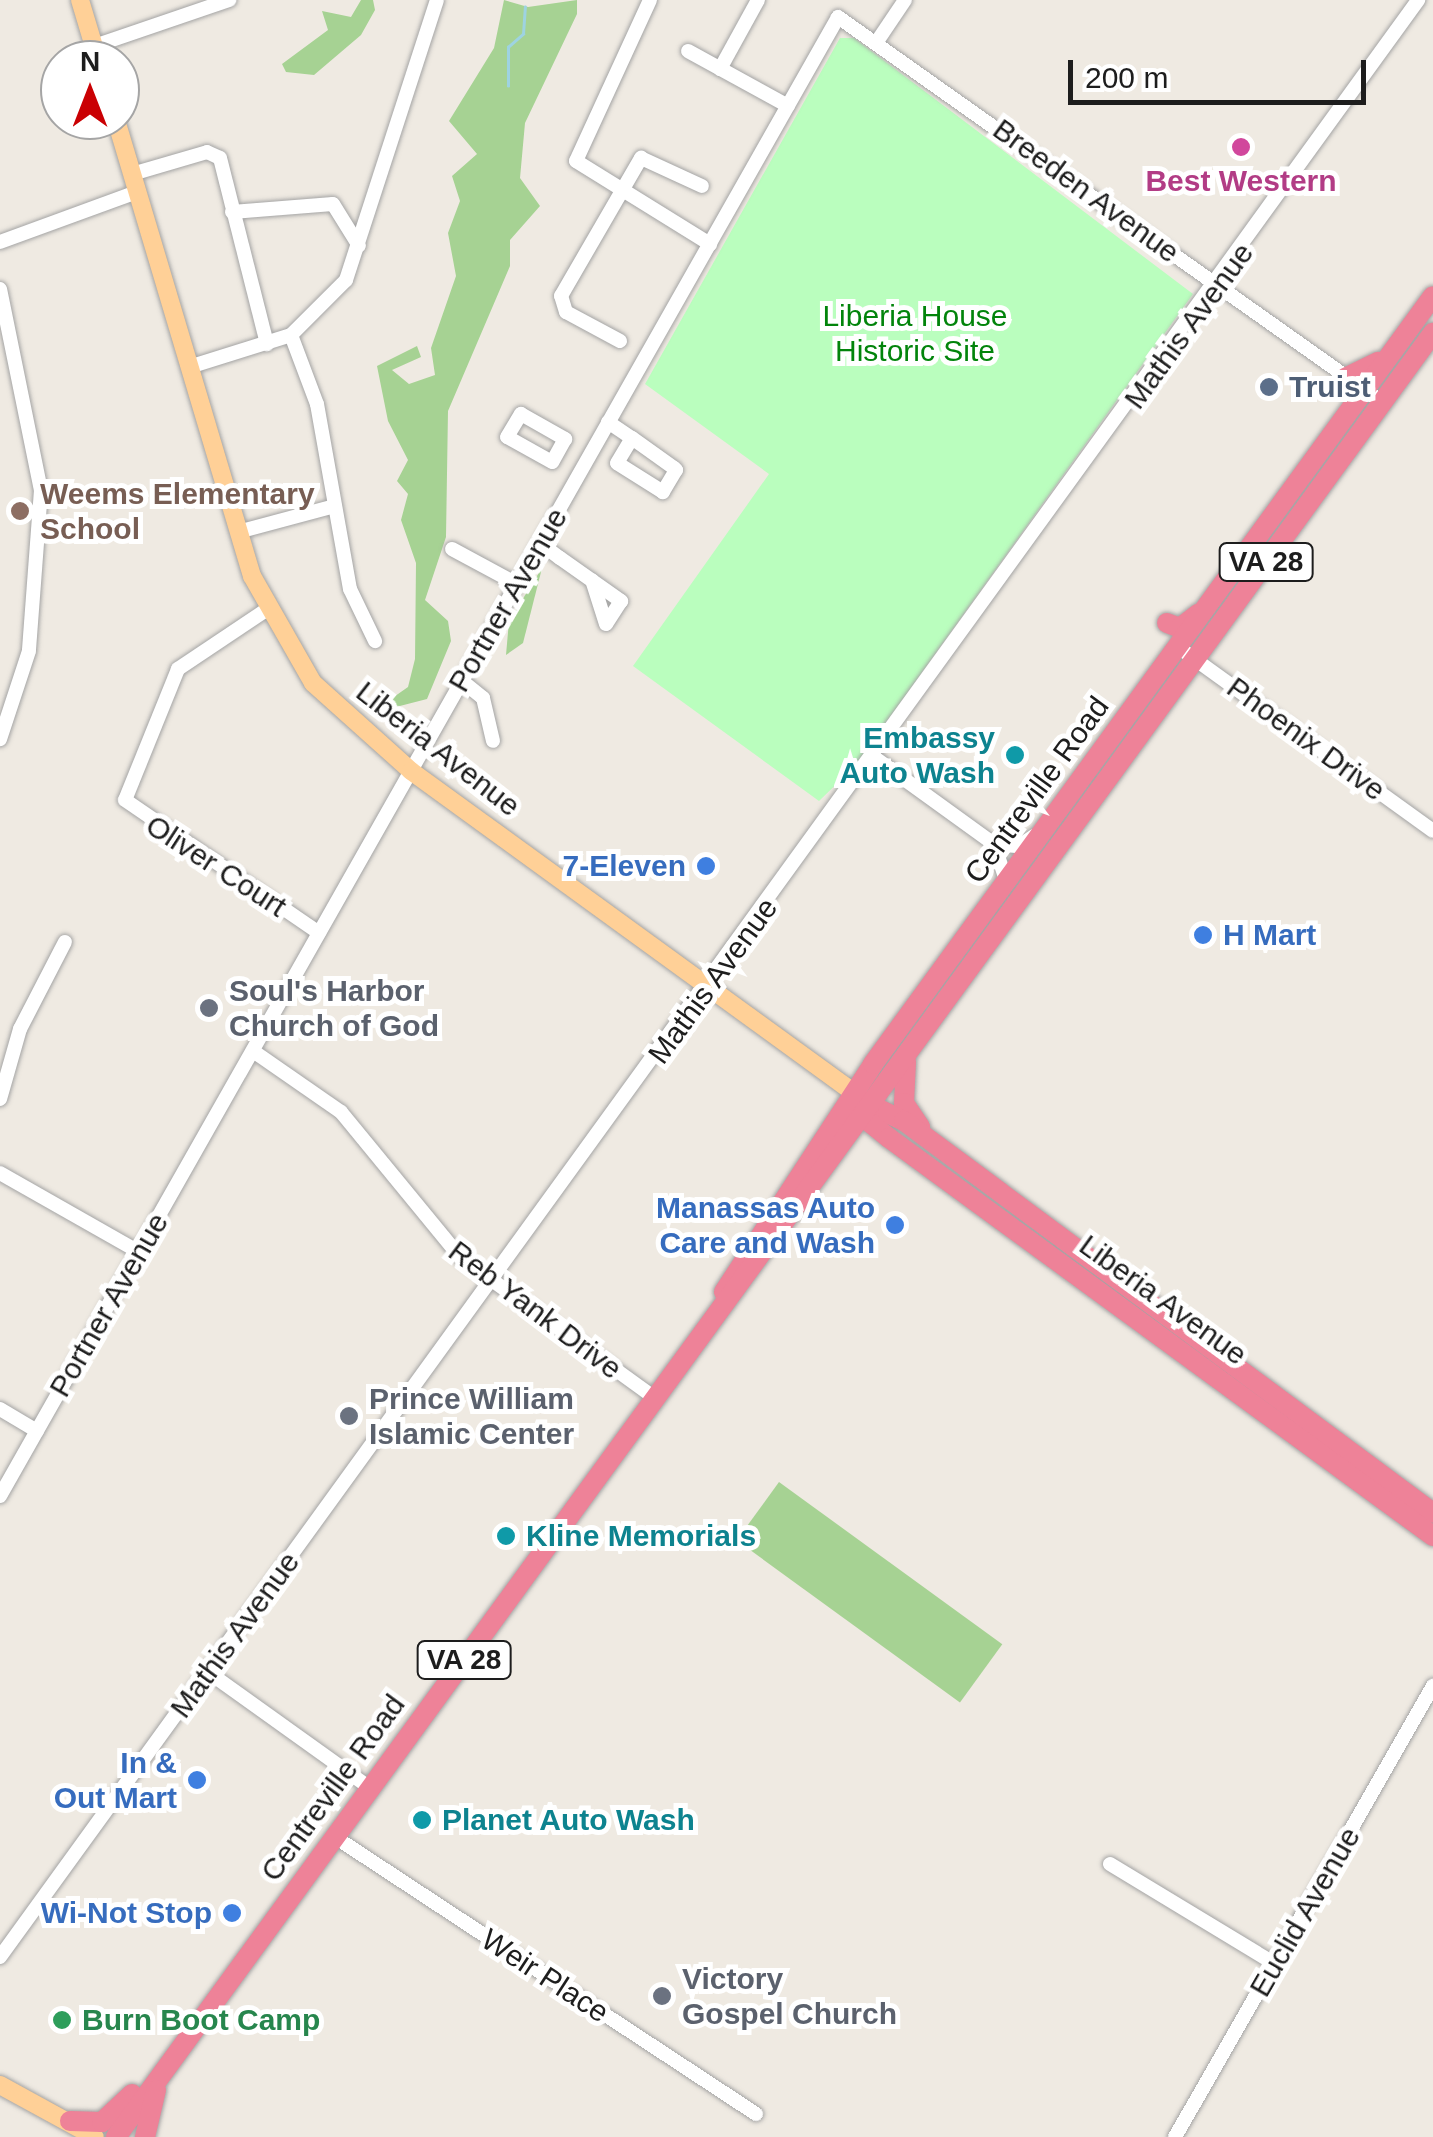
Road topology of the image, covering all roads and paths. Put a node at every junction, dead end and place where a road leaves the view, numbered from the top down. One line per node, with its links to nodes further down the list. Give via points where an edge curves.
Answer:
1 (80, 0): 9 (main road)
2 (229, 0): 10 (street)
3 (437, 0): 22 (street)
4 (650, 0): 18 (street, via 575,152 580,168)
5 (758, 0): 13 (street)
6 (905, 0): 11 (street)
7 (1418, 0): 23 (street, Mathis Avenue)
8 (838, 17): 11 (street, Breeden Avenue); 14 (street, Portner Avenue)
9 (92, 40)
10 (129, 40)
11 (878, 40): 23 (street, Breeden Avenue)
12 (688, 51): 13 (street)
13 (720, 69): 14 (street)
14 (788, 106): 21 (street, Portner Avenue)
15 (122, 140): 16 (main road, Liberia Avenue)
16 (135, 183): 19 (street, via 212,152); 20 (street); 31 (main road, Liberia Avenue)
17 (702, 186): 18 (street, via 645,156)
18 (621, 193): 21 (street); 28 (street, via 560,299)
19 (232, 212): 22 (street, via 333,204); 29 (street)
20 (0, 242)
21 (710, 244): 34 (street, Portner Avenue)
22 (359, 246): 27 (street, via 341,288)
23 (1218, 288): 32 (street, Breeden Avenue); 52 (street, Mathis Avenue)
24 (0, 289): 50 (street, via 41,490 29,652)
25 (1433, 296): 30 (highway, Centreville Road / VA 28)
26 (1433, 333): 33 (highway, Centreville Road / VA 28)
27 (291, 336): 29 (street); 38 (street, via 317,404)
28 (620, 341)
29 (267, 344): 31 (street)
30 (1398, 344): 32 (highway); 33 (highway, Centreville Road / VA 28)
31 (189, 367): 39 (main road, Liberia Avenue)
32 (1346, 378): 33 (street, Breeden Avenue)
33 (1373, 397): 44 (highway, Centreville Road / VA 28); 48 (highway, Centreville Road / VA 28)
34 (608, 422): 35 (street); 37 (street, Portner Avenue)
35 (632, 438)
36 (557, 453): 37 (street)
37 (583, 467): 40 (street, Portner Avenue)
38 (335, 506): 39 (street); 47 (street, via 350,589)
39 (238, 532): 45 (main road, Liberia Avenue)
40 (540, 543): 42 (street); 43 (street, Portner Avenue)
41 (452, 548): 43 (street)
42 (592, 580)
43 (516, 584): 49 (street, Portner Avenue)
44 (1208, 608): 46 (highway, via 1180,628); 48 (highway, Centreville Road / VA 28)
45 (266, 610): 53 (main road, Liberia Avenue, via 333,706); 58 (street, Oliver Court, via 178,669 125,800)
46 (1167, 623)
47 (376, 641)
48 (1186, 653): 54 (highway, Centreville Road / VA 28); 55 (street, Phoenix Drive); 62 (highway, Centreville Road / VA 28)
49 (462, 681): 51 (street, via 482,698); 53 (street, Portner Avenue)
50 (0, 739)
51 (493, 742)
52 (875, 758): 56 (street); 60 (street, Mathis Avenue)
53 (411, 772): 58 (street, Portner Avenue); 60 (main road, Liberia Avenue)
54 (1049, 824): 56 (street, via 1019,846); 57 (highway, Centreville Road / VA 28)
55 (1433, 831)
56 (994, 844): 57 (street)
57 (1007, 883): 64 (highway, Centreville Road / VA 28)
58 (319, 933): 61 (street, Portner Avenue)
59 (66, 942): 63 (street, via 20,1029)
60 (708, 987): 64 (main road, Liberia Avenue); 70 (street, Mathis Avenue)
61 (252, 1051): 69 (street, Portner Avenue); 70 (street, Reb Yank Drive, via 340,1112 431,1229)
62 (910, 1052): 64 (highway, Centreville Road / VA 28); 66 (highway, via 904,1102)
63 (0, 1099)
64 (861, 1100): 65 (highway, Liberia Avenue, via 868,1121); 66 (highway, Liberia Avenue, via 882,1106); 67 (highway, Centreville Road / VA 28); 71 (highway, Centreville Road / VA 28)
65 (889, 1138): 67 (highway, via 862,1137); 77 (highway, Liberia Avenue)
66 (931, 1141): 76 (highway, Liberia Avenue)
67 (834, 1154): 71 (highway, Centreville Road / VA 28)
68 (0, 1172): 69 (street)
69 (139, 1252): 74 (street, Portner Avenue)
70 (492, 1282): 72 (street, Reb Yank Drive); 78 (street, Mathis Avenue)
71 (705, 1329): 72 (highway, Centreville Road / VA 28)
72 (654, 1398): 80 (highway, Centreville Road / VA 28)
73 (0, 1409): 74 (street)
74 (38, 1430): 75 (street, Portner Avenue)
75 (0, 1496)
76 (1433, 1512)
77 (1433, 1536)
78 (208, 1672): 80 (street); 83 (street, Mathis Avenue)
79 (1433, 1686): 84 (street, Euclid Avenue)
80 (370, 1788): 81 (highway, Centreville Road / VA 28)
81 (334, 1837): 85 (highway, Centreville Road / VA 28); 88 (street, Weir Place)
82 (1110, 1864): 84 (street)
83 (0, 1957)
84 (1275, 1964): 93 (street, Euclid Avenue)
85 (186, 2040): 86 (highway, Centreville Road / VA 28); 89 (highway, via 110,2118)
86 (161, 2074): 91 (highway, Centreville Road / VA 28); 92 (highway)
87 (0, 2085): 89 (main road)
88 (756, 2114)
89 (70, 2121): 90 (main road)
90 (95, 2137)
91 (116, 2137)
92 (145, 2137)
93 (1175, 2137)

